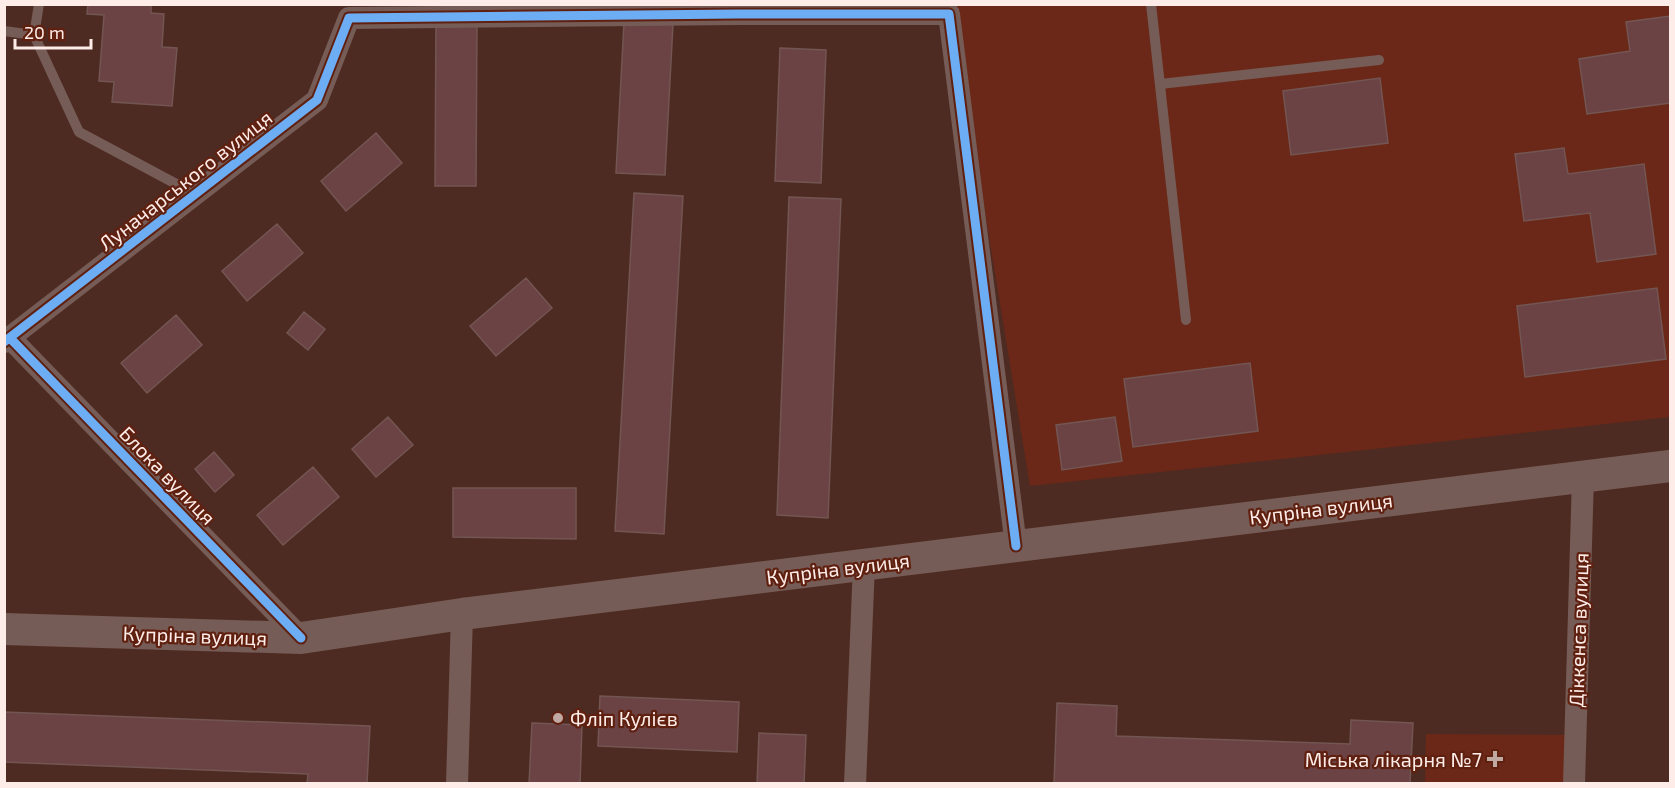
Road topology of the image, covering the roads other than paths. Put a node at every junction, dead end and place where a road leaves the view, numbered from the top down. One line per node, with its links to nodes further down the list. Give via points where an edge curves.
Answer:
1 (39, 4): 7 (lane)
2 (1151, 4): 9 (lane)
3 (738, 9): 4 (street); 5 (street)
4 (955, 9): 15 (street)
5 (345, 11): 10 (street, Луначарського вулиця, via 317,100)
6 (4, 31): 7 (lane)
7 (34, 35): 10 (lane, via 79,132)
8 (1379, 60): 9 (lane)
9 (1160, 84): 11 (lane)
10 (196, 194): 12 (street, Луначарського вулиця)
11 (1186, 320)
12 (7, 340): 19 (street, Блока вулиця)
13 (1671, 466): 14 (main road, Купріна вулиця)
14 (1582, 476): 15 (main road, Купріна вулиця); 22 (street, Діккенса вулиця)
15 (1016, 546): 16 (main road, Купріна вулиця)
16 (864, 564): 17 (main road, Купріна вулиця); 21 (street)
17 (462, 614): 19 (main road, Купріна вулиця); 20 (street)
18 (4, 629): 19 (main road, Купріна вулиця)
19 (301, 638)
20 (457, 783)
21 (855, 783)
22 (1574, 783)

